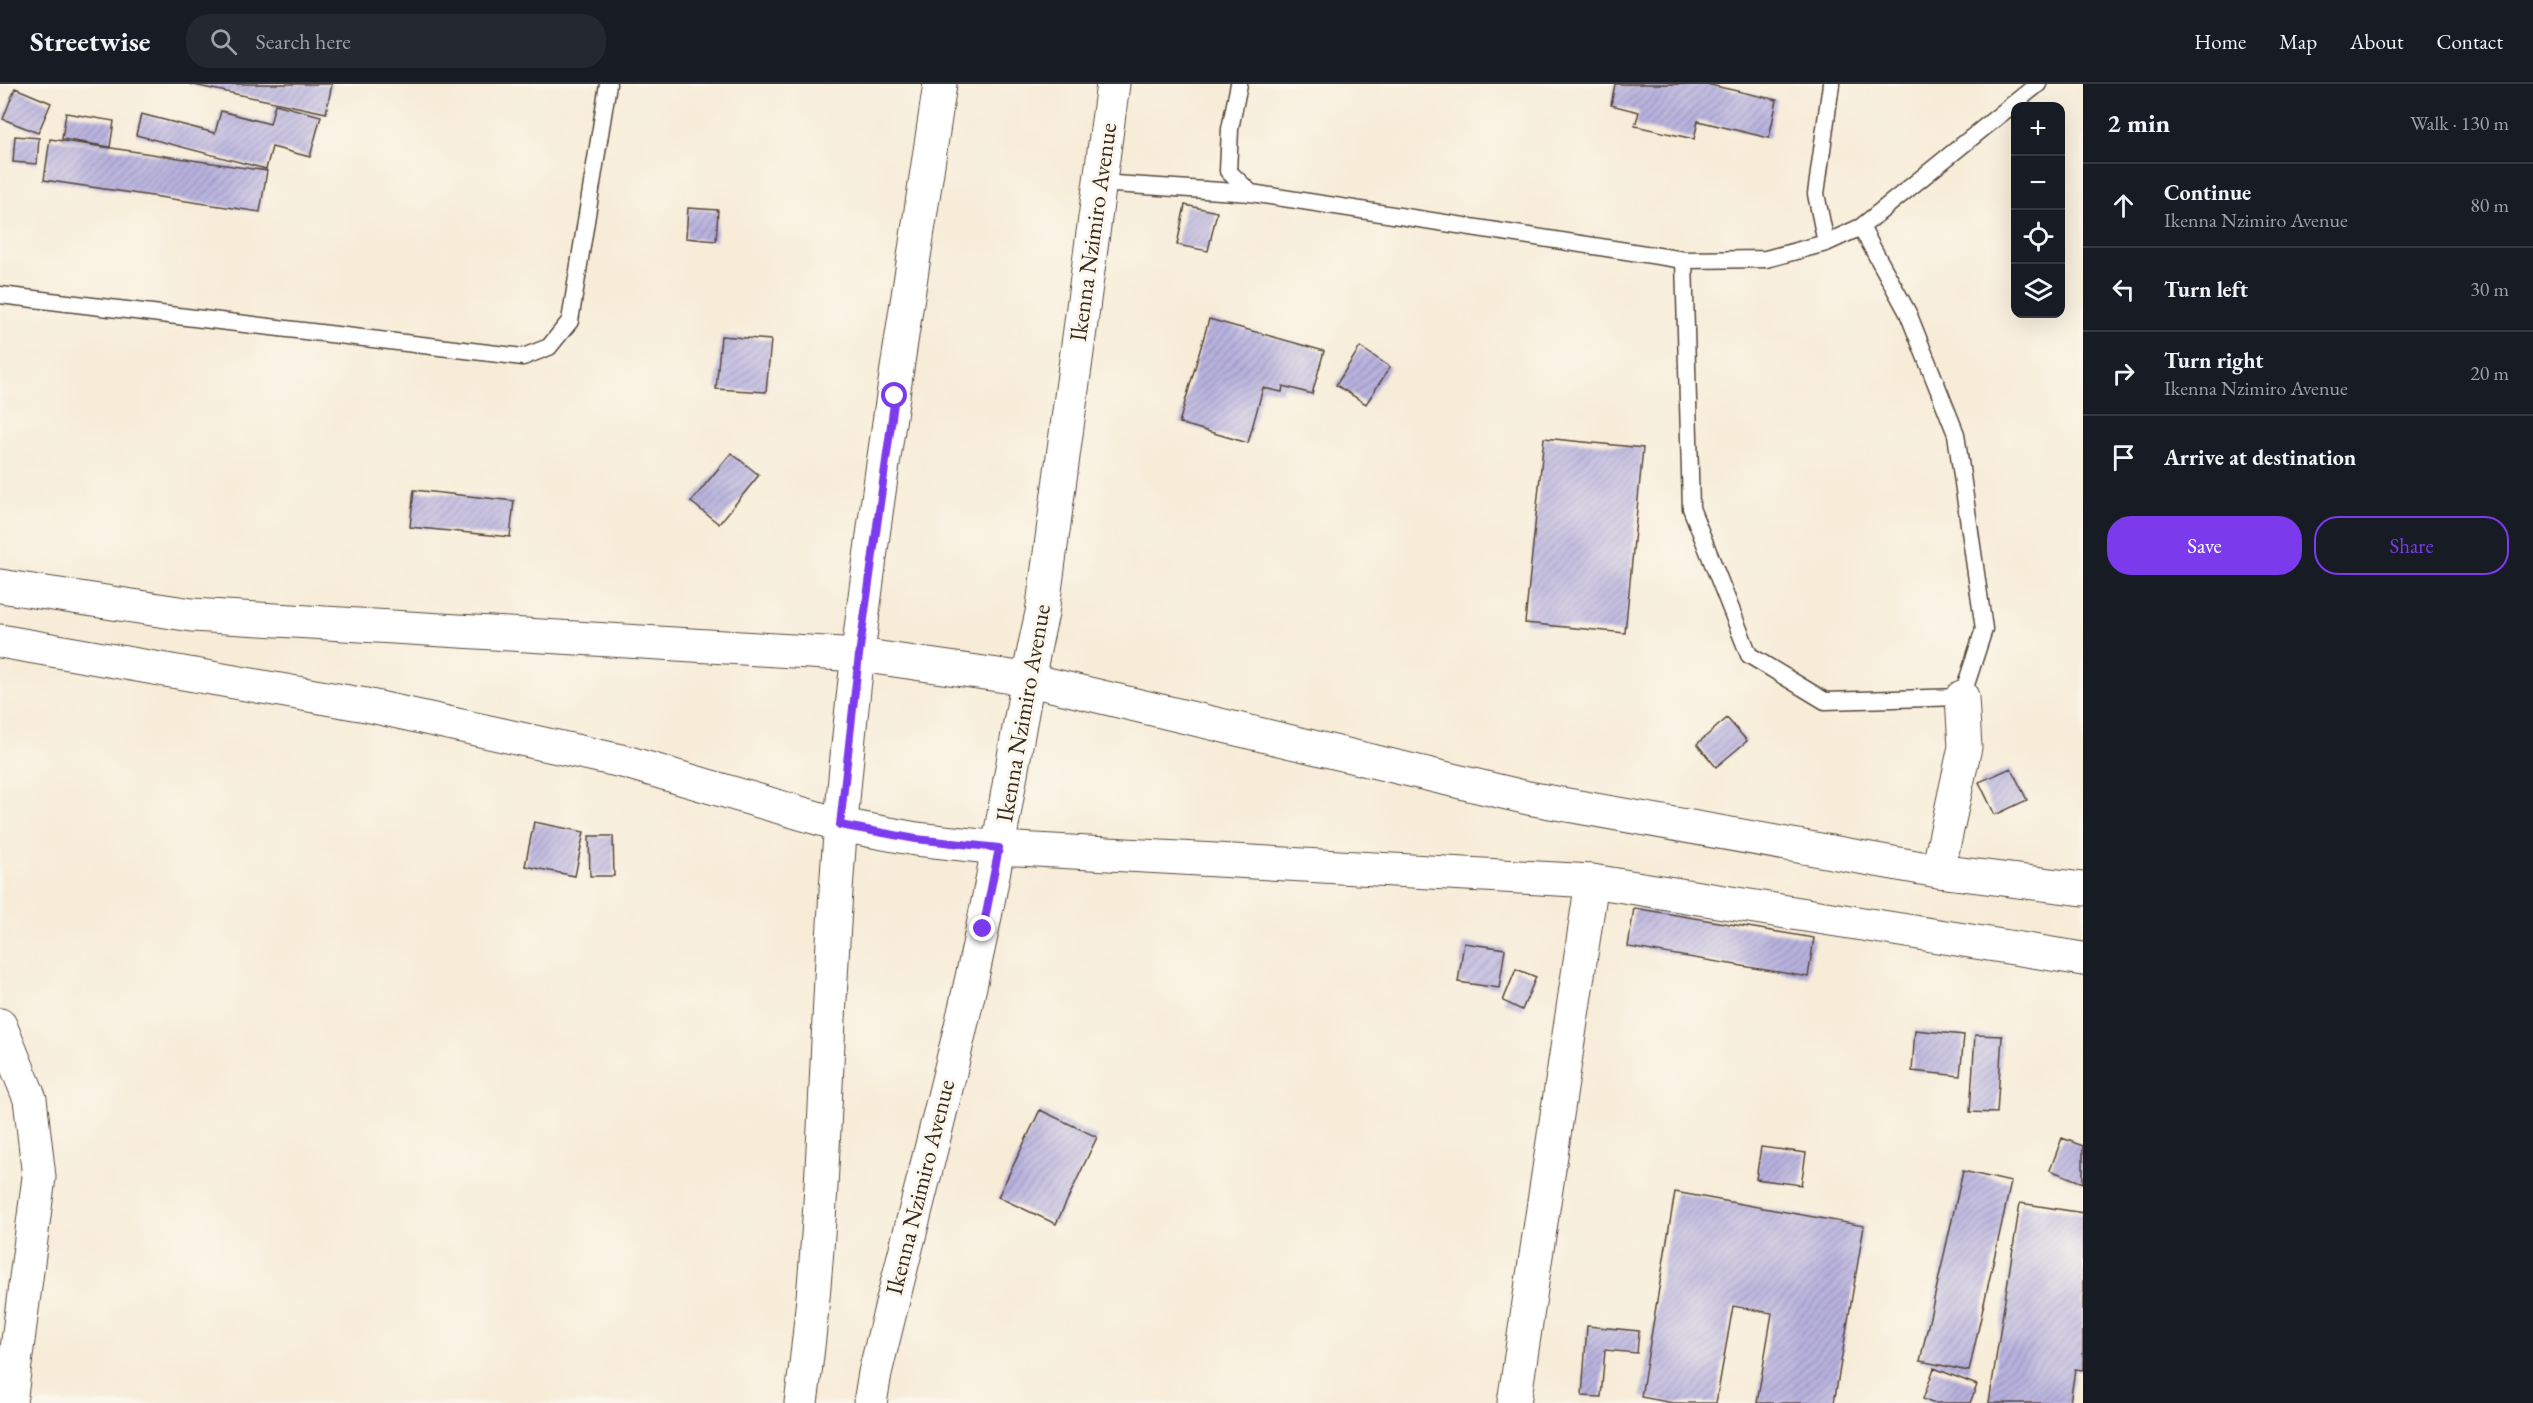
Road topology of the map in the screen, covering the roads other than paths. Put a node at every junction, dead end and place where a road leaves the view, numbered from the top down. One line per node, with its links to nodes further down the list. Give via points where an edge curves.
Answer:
1 (608, 84): 12 (lane, via 570,321 549,347 523,357)
2 (940, 84): 15 (street)
3 (1113, 84): 7 (street, Ikenna Nzimiro Avenue)
4 (1239, 84): 8 (lane, via 1230,129 1228,171)
5 (1831, 84): 10 (lane, via 1816,195)
6 (2038, 84): 9 (lane)
7 (1099, 183): 8 (lane); 16 (street, Ikenna Nzimiro Avenue, via 1042,613)
8 (1251, 194): 11 (lane)
9 (1861, 227): 10 (lane); 17 (lane, via 1908,313 1956,434 1984,629)
10 (1827, 243): 11 (lane, via 1766,259)
11 (1684, 260): 17 (lane, via 1691,508 1749,655 1825,701)
12 (0, 295)
13 (0, 586): 15 (street, via 192,615)
14 (0, 641): 18 (street, via 389,710 626,762)
15 (859, 655): 16 (street); 18 (street)
16 (1026, 679): 19 (street, Ikenna Nzimiro Avenue); 20 (street, via 1528,798)
17 (1962, 697): 20 (street, via 1965,747)
18 (840, 825): 19 (street); 26 (street, via 813,1317)
19 (999, 848): 21 (street); 27 (street, Ikenna Nzimiro Avenue)
20 (1938, 871): 22 (street)
21 (1592, 881): 23 (street); 28 (street)
22 (2083, 890)
23 (2083, 959)
24 (0, 1025): 25 (street, via 30,1099 39,1177)
25 (10, 1403)
26 (801, 1403)
27 (870, 1403)
28 (1514, 1403)

